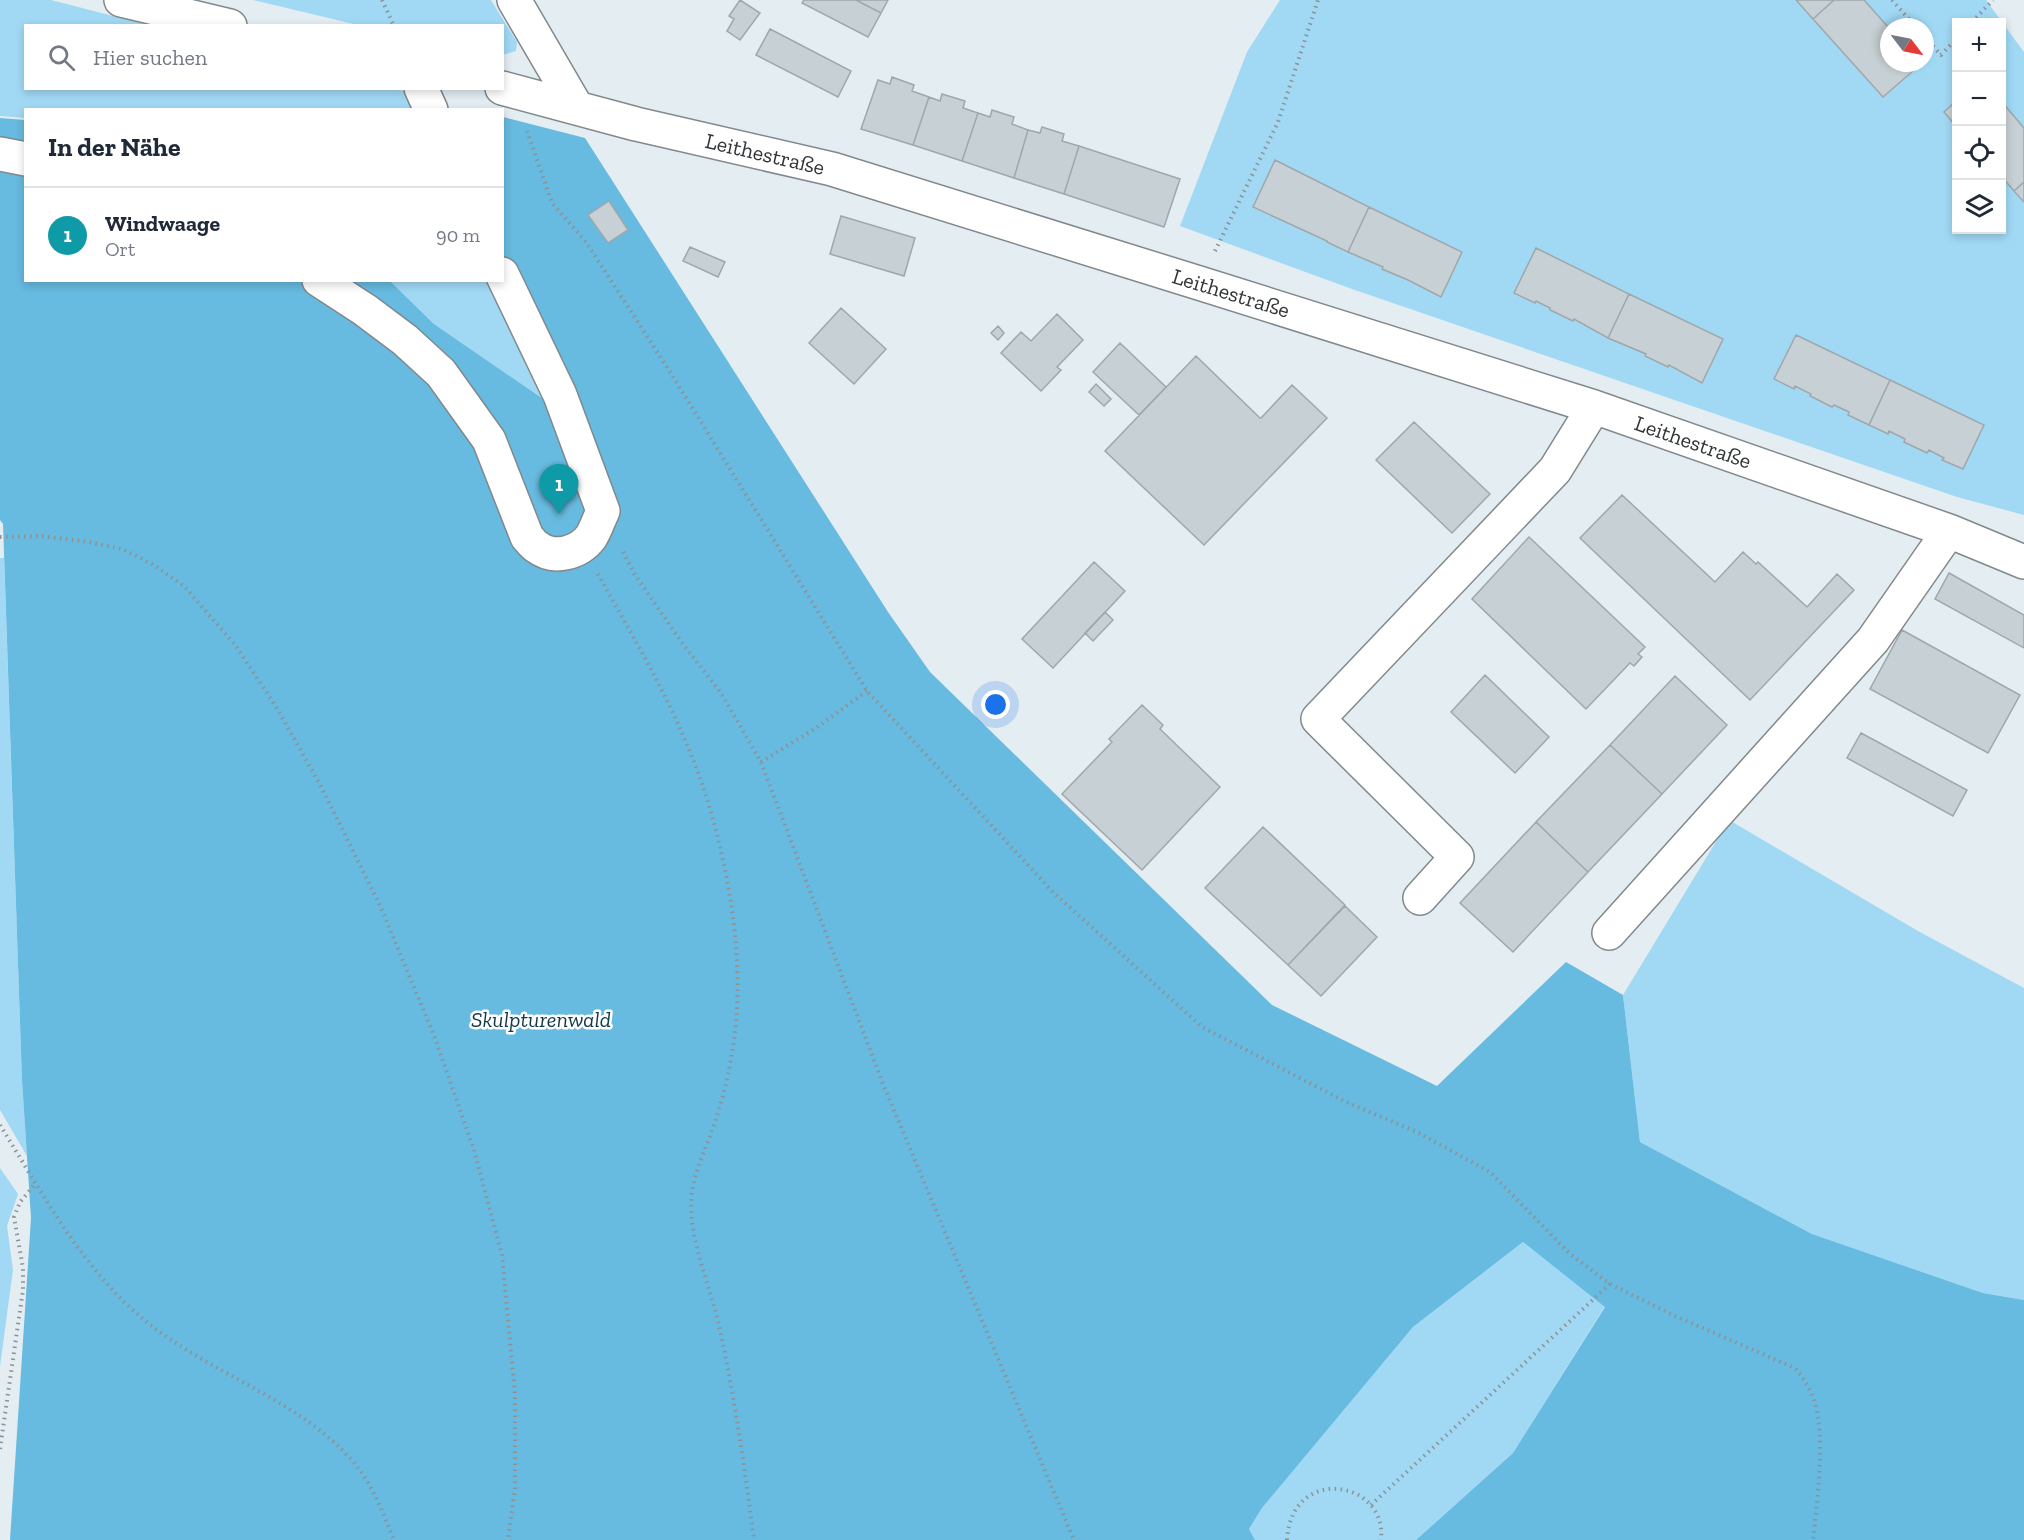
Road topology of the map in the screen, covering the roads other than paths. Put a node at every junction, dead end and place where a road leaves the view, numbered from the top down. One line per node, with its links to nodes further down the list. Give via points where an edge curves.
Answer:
1 (120, 0): 3 (street)
2 (514, 0): 7 (street)
3 (222, 24)
4 (508, 89): 7 (street, Leithestraße)
5 (423, 90): 6 (street)
6 (430, 108)
7 (577, 108): 12 (street, Leithestraße, via 832,169)
8 (0, 154): 9 (street)
9 (24, 159)
10 (504, 278): 11 (street, via 560,395 603,511 591,537 566,553 551,554 537,548 527,537 489,441 441,373 405,340)
11 (322, 282)
12 (1594, 407): 13 (street, Leithestraße); 16 (street, via 1555,470 1318,719 1457,857)
13 (1949, 531): 14 (street, Leithestraße); 15 (street, Leithestraße); 17 (street, via 1873,639)
14 (2024, 544)
15 (2024, 562)
16 (1420, 898)
17 (1609, 933)

